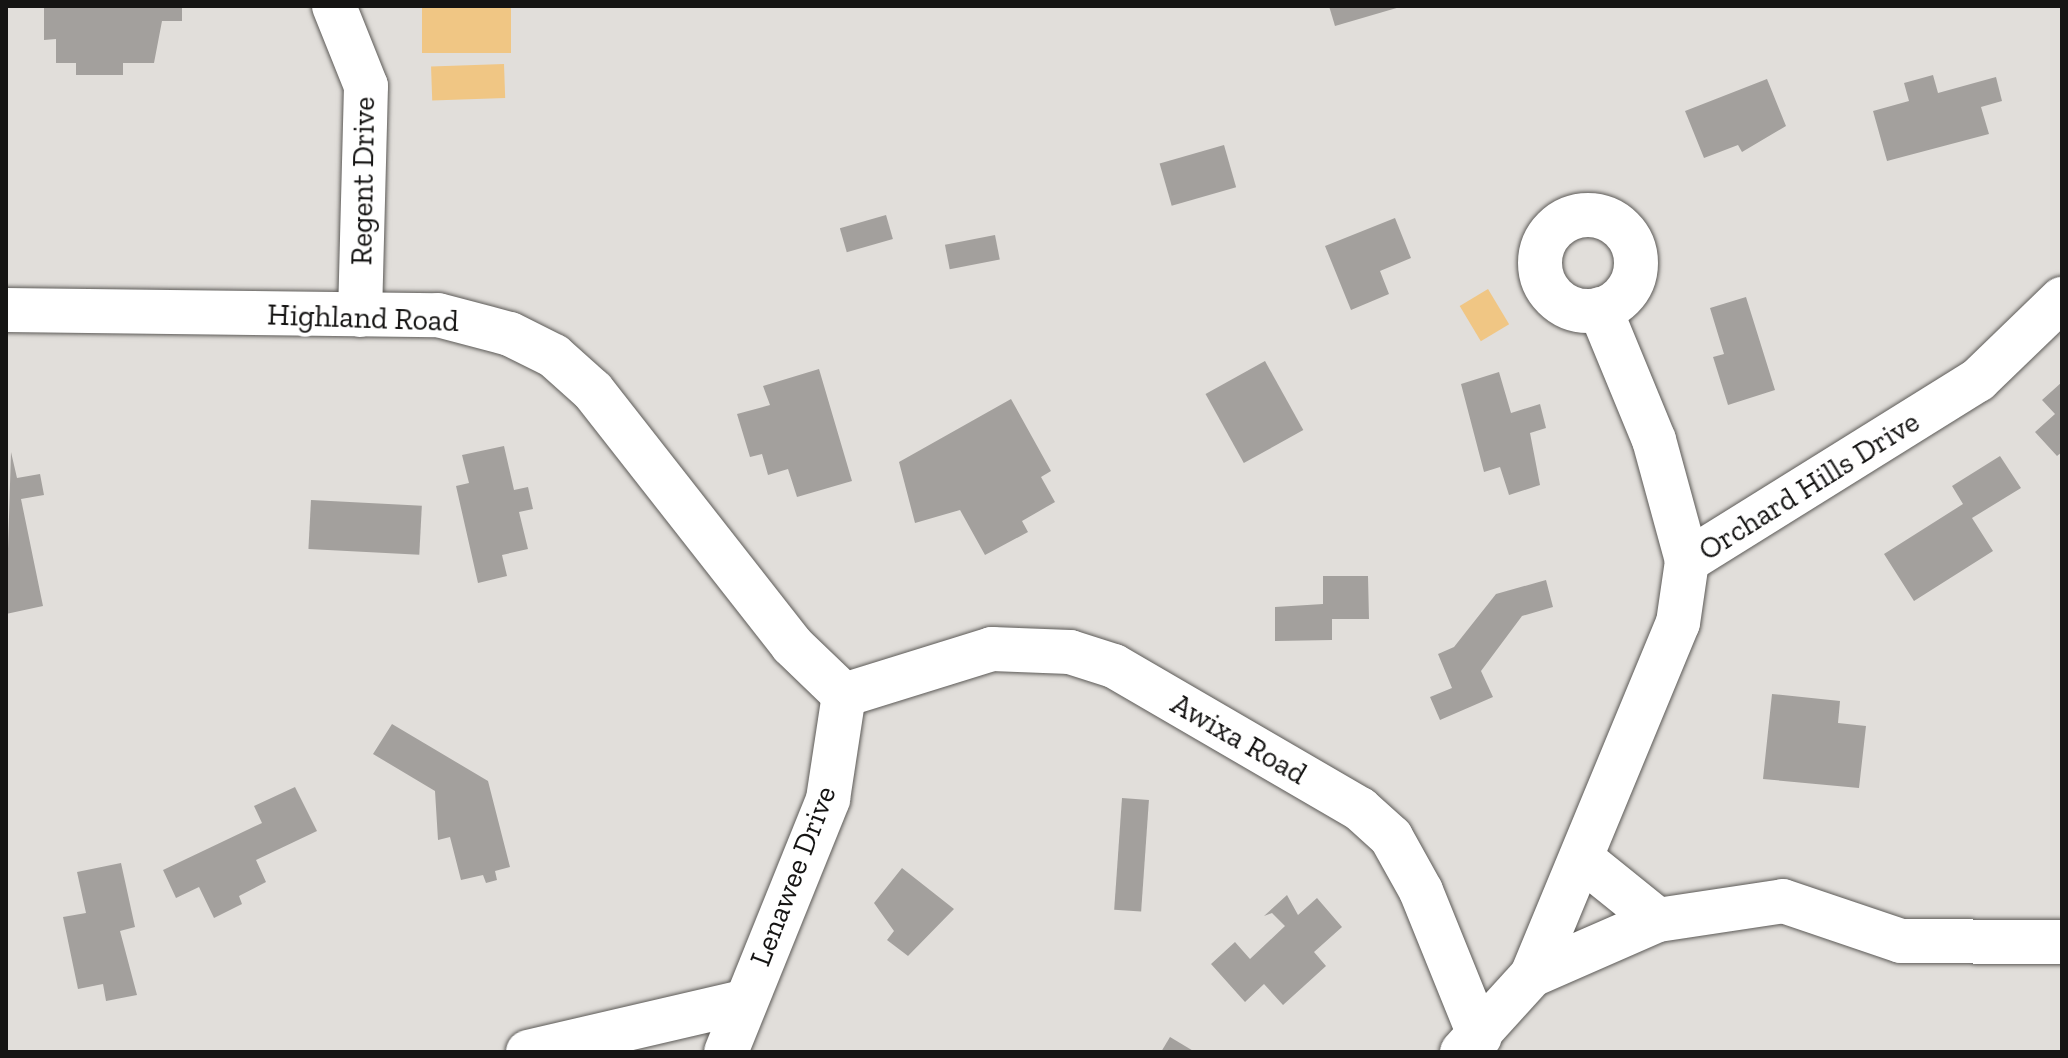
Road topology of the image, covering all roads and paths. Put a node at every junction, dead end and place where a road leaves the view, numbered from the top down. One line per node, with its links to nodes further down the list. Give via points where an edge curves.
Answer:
1 (334, 6): 5 (street, Regent Drive, via 366,86)
2 (2062, 299): 6 (street, Orchard Hills Drive, via 1978,380)
3 (1600, 309): 6 (street, via 1654,440)
4 (6, 310): 5 (street, Highland Road)
5 (360, 315): 7 (street, Highland Road, via 465,320 554,356 593,391 792,645)
6 (1687, 561): 8 (street, Orchard Hills Drive, via 1678,623)
7 (844, 695): 12 (street, Lenawee Drive, via 828,799); 13 (street, Awixa Road, via 992,649 1070,652 1114,666 1360,809 1391,837 1408,862)
8 (1582, 859): 9 (street); 11 (street, Orchard Hills Drive)
9 (1658, 920): 10 (street, Orchard Hills Drive, via 1783,901 1901,941); 11 (street, Orchard Hills Drive)
10 (2062, 942)
11 (1532, 975): 13 (street, Orchard Hills Drive)
12 (743, 1002): 14 (street); 15 (street, Lenawee Drive)
13 (1471, 1045)
14 (528, 1052)
15 (726, 1052)

